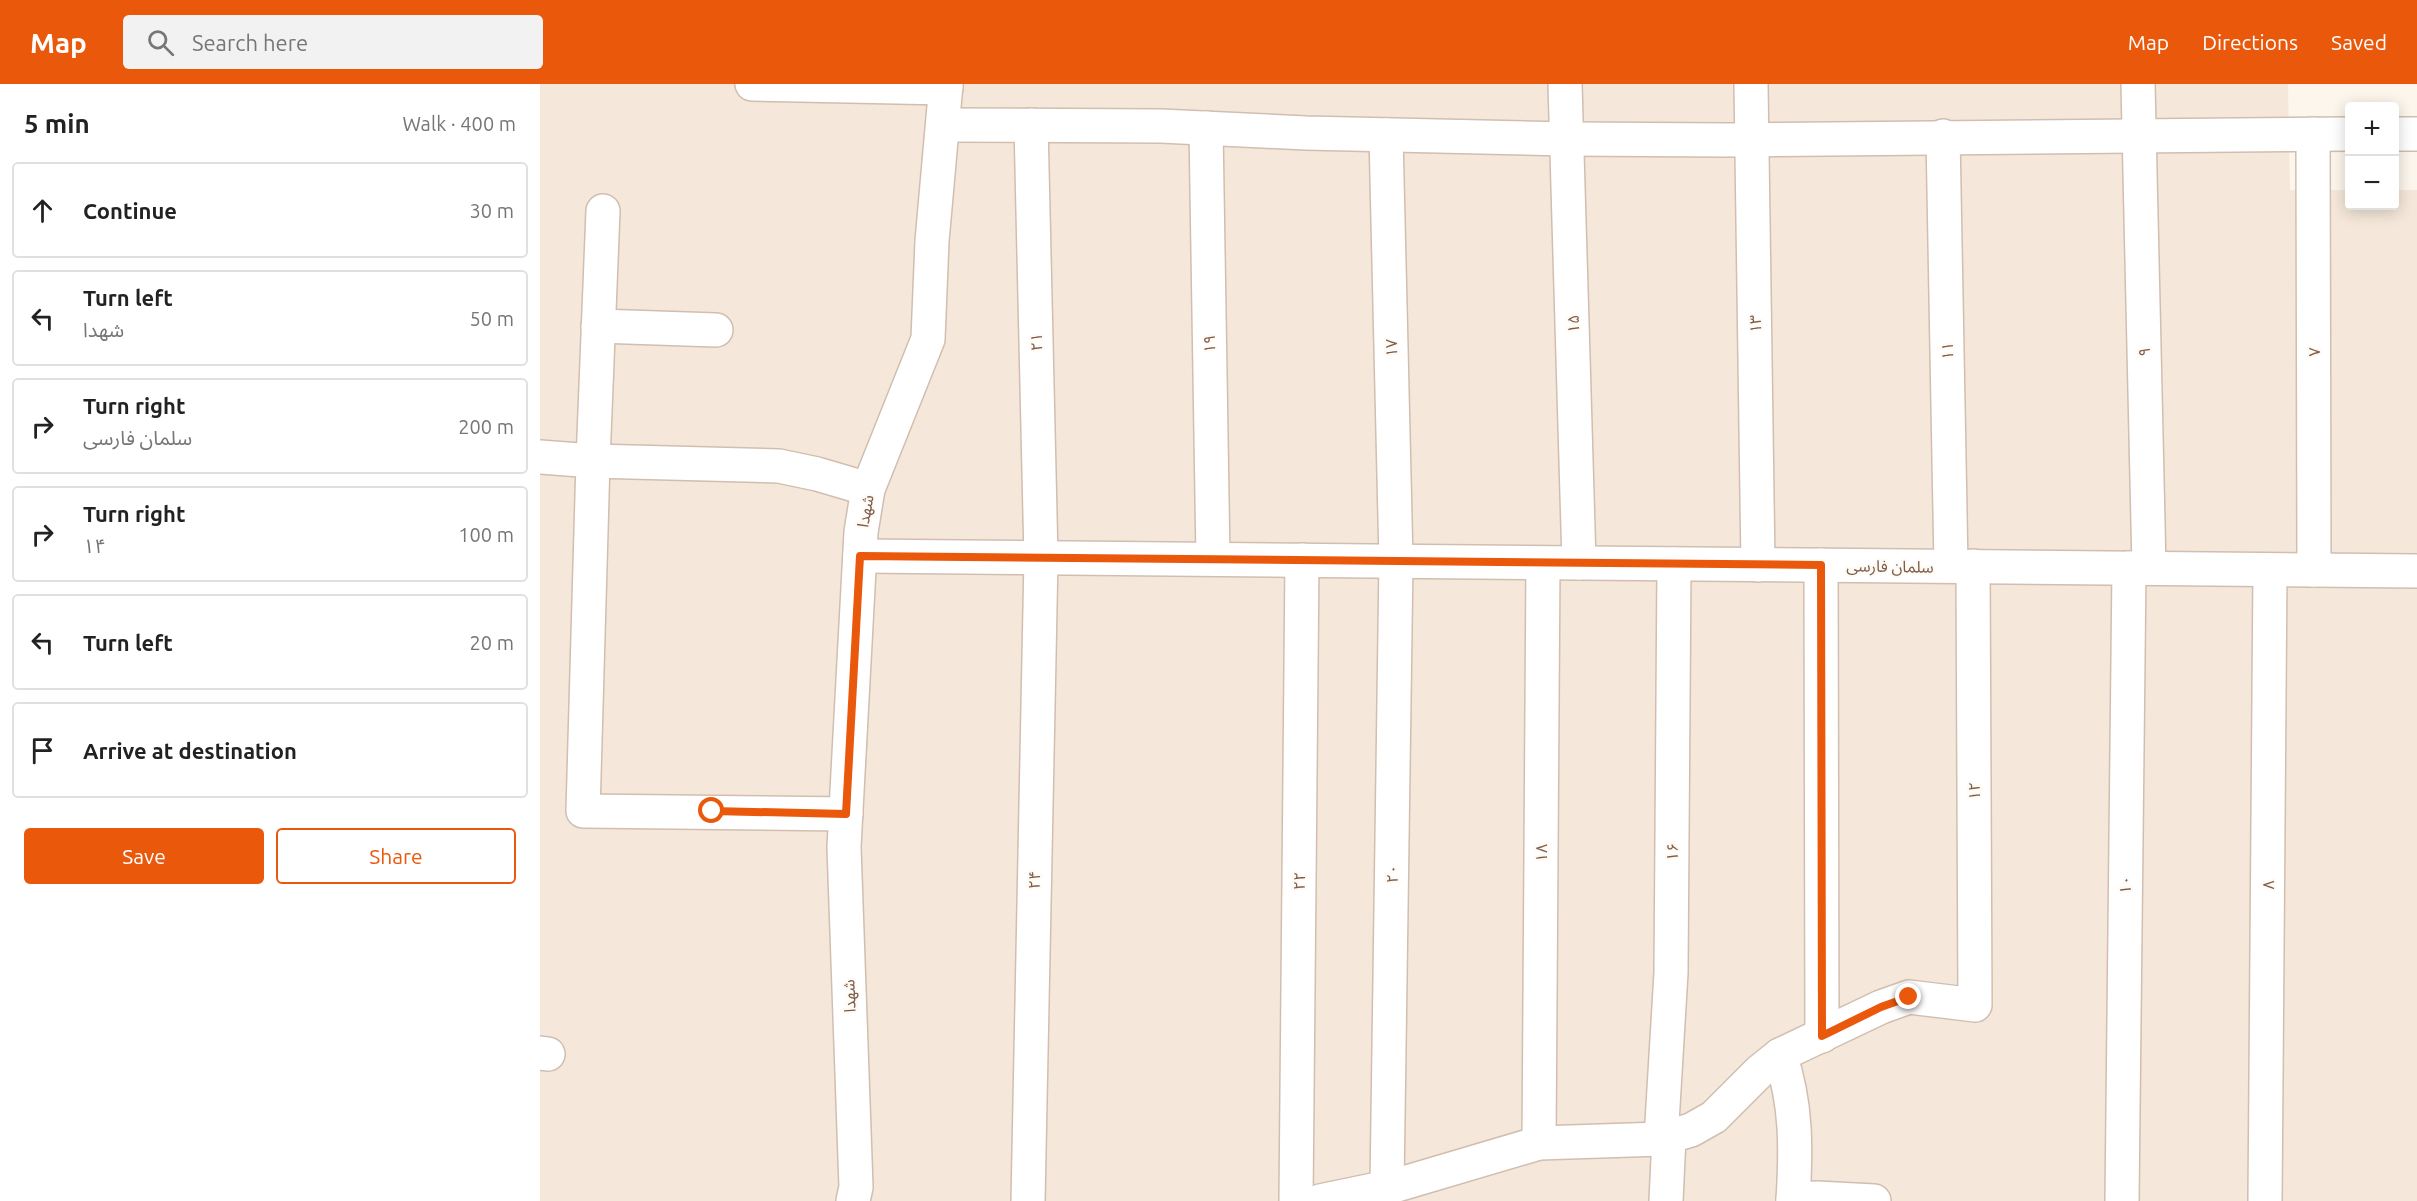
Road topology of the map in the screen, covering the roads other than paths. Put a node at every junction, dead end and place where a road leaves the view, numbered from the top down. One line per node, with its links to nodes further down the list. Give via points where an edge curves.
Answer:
1 (752, 84): 5 (street)
2 (1565, 84): 16 (street, ۱۵)
3 (1751, 84): 17 (street, ۱۳)
4 (2138, 84): 15 (street, ۹)
5 (946, 86): 6 (street, شهدا)
6 (942, 124): 7 (street); 23 (street, شهدا, via 928,339)
7 (1031, 125): 8 (street); 25 (street, ۲۱)
8 (1206, 128): 12 (street); 26 (street, ۱۹)
9 (2345, 134): 13 (street)
10 (2399, 134): 11 (street)
11 (2417, 134)
12 (1386, 135): 16 (street); 28 (street, ۱۷)
13 (2313, 135): 15 (street); 37 (street, ۷)
14 (1943, 136): 15 (street); 17 (street); 34 (street, ۱۱)
15 (2139, 136): 35 (street, ۹)
16 (1567, 139): 17 (street); 30 (street, ۱۵)
17 (1754, 139): 32 (street, ۱۳)
18 (603, 211): 19 (street)
19 (598, 326): 20 (street); 22 (street)
20 (716, 330)
21 (540, 457): 22 (street)
22 (593, 461): 23 (street, via 779,466); 39 (street, via 584,811)
23 (868, 489): 24 (street, شهدا)
24 (860, 556): 25 (street, سلمان فارسی); 39 (street, شهدا)
25 (1041, 558): 26 (street, سلمان فارسی); 47 (street, ۲۴)
26 (1213, 560): 27 (street, سلمان فارسی)
27 (1302, 560): 28 (street, سلمان فارسی); 48 (street, ۲۲)
28 (1396, 561): 29 (street, سلمان فارسی); 44 (street, ۲۰)
29 (1543, 563): 30 (street, سلمان فارسی); 43 (street, ۱۸)
30 (1580, 563): 31 (street, سلمان فارسی)
31 (1674, 564): 32 (street, سلمان فارسی); 42 (street, ۱۶, via 1671,973)
32 (1758, 565): 33 (street, سلمان فارسی)
33 (1821, 565): 34 (street, سلمان فارسی); 40 (street)
34 (1962, 566): 35 (street, سلمان فارسی); 40 (street, ۱۲, via 1975,1005 1909,997)
35 (2139, 568): 36 (street, سلمان فارسی); 52 (street, ۱۰)
36 (2270, 570): 37 (street, سلمان فارسی); 53 (street, ۸)
37 (2314, 570): 38 (street, سلمان فارسی)
38 (2417, 571)
39 (846, 814): 46 (street, شهدا, via 844,858 856,1187)
40 (1822, 1036): 41 (street)
41 (1780, 1055): 42 (street, via 1714,1117); 45 (street, via 1794,1110)
42 (1665, 1138): 43 (street); 50 (street, ۱۶)
43 (1539, 1143): 44 (street)
44 (1388, 1187): 49 (street)
45 (1793, 1200): 51 (street, via 1817,1197)
46 (853, 1201)
47 (1028, 1201)
48 (1296, 1201)
49 (1320, 1201)
50 (1666, 1201)
51 (1874, 1201)
52 (2122, 1201)
53 (2265, 1201)

